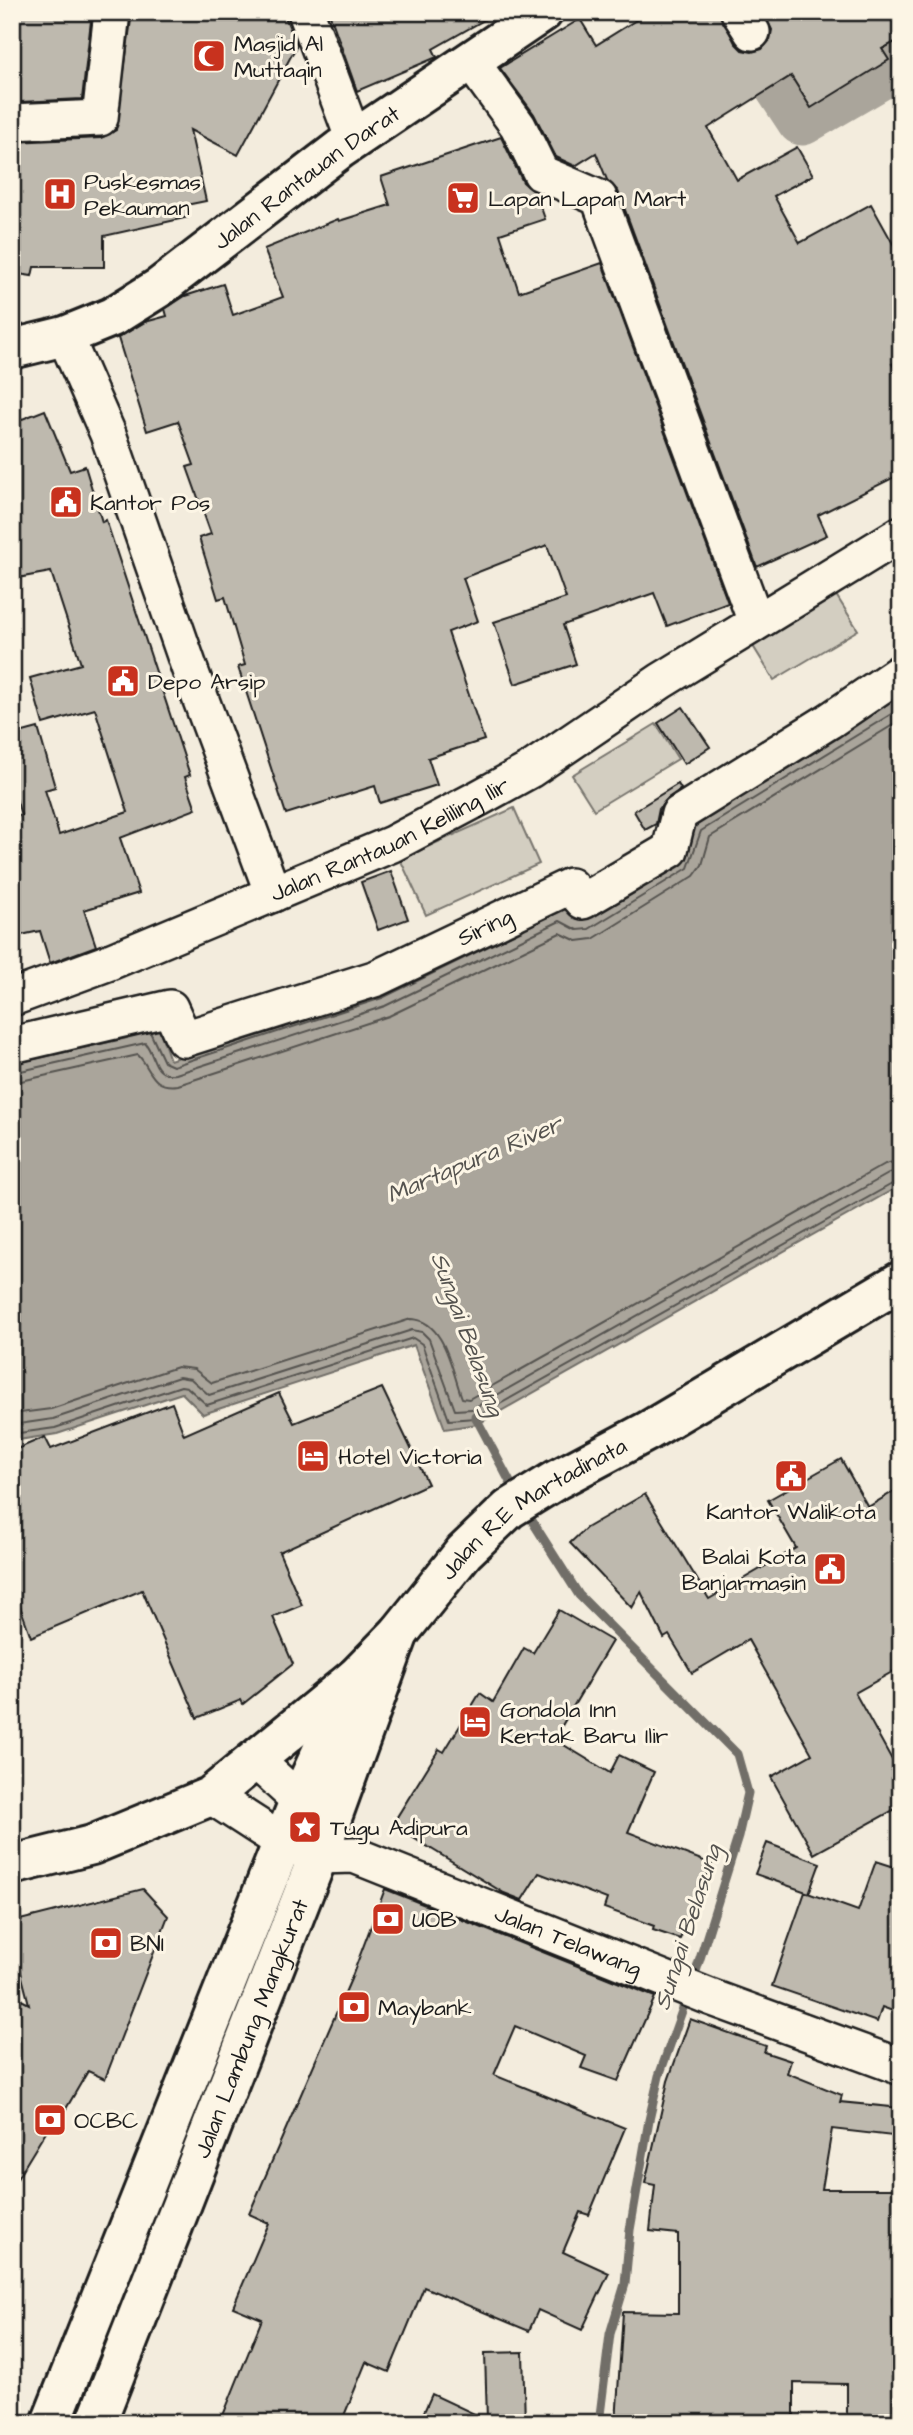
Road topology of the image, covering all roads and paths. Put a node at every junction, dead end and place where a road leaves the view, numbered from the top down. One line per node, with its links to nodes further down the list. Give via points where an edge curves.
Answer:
1 (112, 12): 5 (street, via 100,118)
2 (306, 12): 6 (street)
3 (543, 12): 4 (main road, Jalan Rantauan Darat)
4 (472, 63): 6 (main road, Jalan Rantauan Darat); 10 (street, via 518,126 541,173 599,198)
5 (12, 122)
6 (354, 140): 7 (main road, Jalan Rantauan Darat, via 160,287 112,317)
7 (65, 336): 8 (main road, Jalan Rantauan Darat); 12 (street, Jalan Rantauan Keliling Ilir, via 108,434)
8 (12, 349)
9 (901, 534): 10 (street, Jalan Rantauan Keliling Ilir)
10 (756, 622): 12 (street, Jalan Rantauan Keliling Ilir, via 530,770 392,844)
11 (901, 672): 14 (street, Siring, via 678,814 670,850 583,901 570,886 377,978 184,1039 170,1008)
12 (273, 894): 13 (street)
13 (12, 998)
14 (12, 1045)
15 (901, 1280): 16 (main road, Jalan R.E Martadinata, via 509,1509 464,1552)
16 (399, 1633): 17 (main road, Jalan R.E Martadinata); 21 (main road, Jalan Lambung Mangkurat)
17 (356, 1677): 18 (main road, Jalan R.E Martadinata); 20 (main road, Jalan Lambung Mangkurat)
18 (254, 1760): 19 (main road, Jalan R.E Martadinata); 20 (street)
19 (211, 1796): 21 (street, Jalan Telawang); 22 (main road, Jalan R.E Martadinata, via 92,1845)
20 (299, 1801): 21 (main road, Jalan Lambung Mangkurat)
21 (321, 1845): 23 (street, Jalan Telawang); 24 (main road, Jalan Lambung Mangkurat); 25 (main road, Jalan Lambung Mangkurat)
22 (12, 1865)
23 (901, 2067)
24 (68, 2379): 25 (main road); 26 (main road, Jalan Lambung Mangkurat)
25 (101, 2409)
26 (51, 2423)

